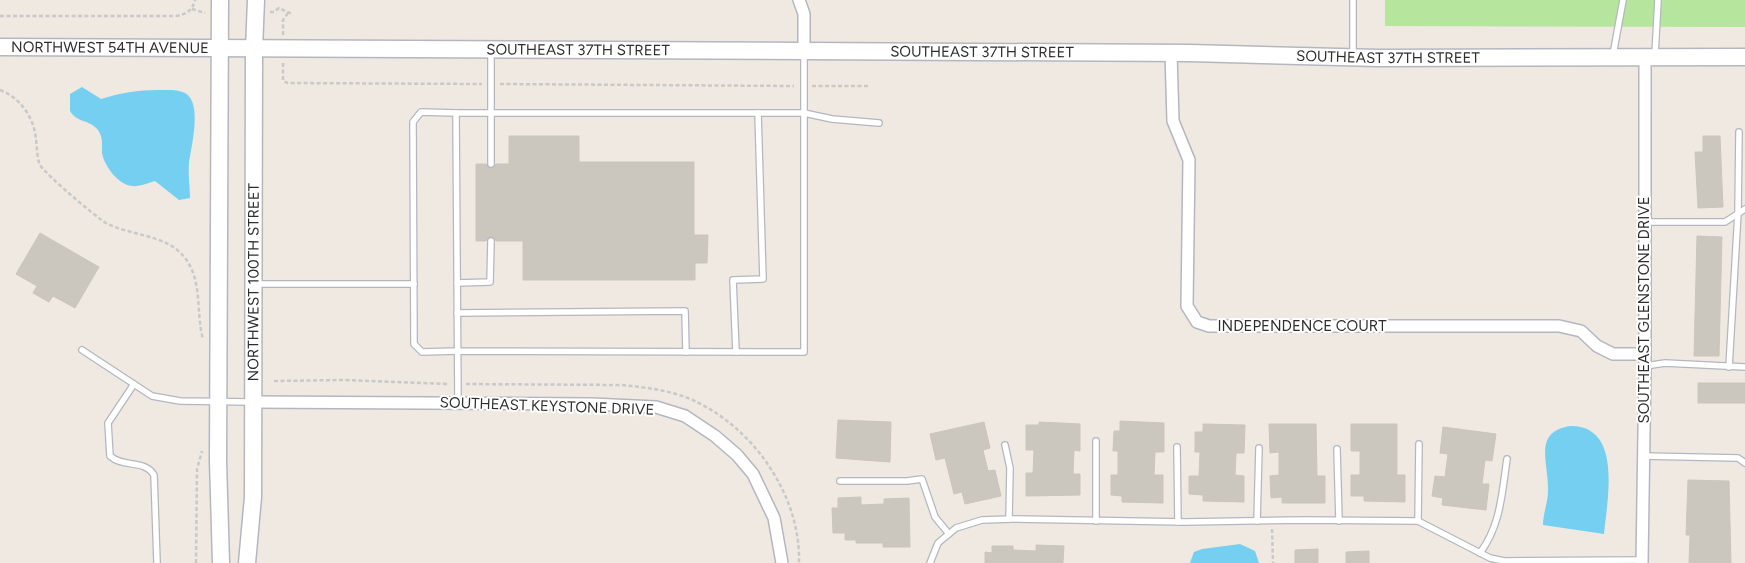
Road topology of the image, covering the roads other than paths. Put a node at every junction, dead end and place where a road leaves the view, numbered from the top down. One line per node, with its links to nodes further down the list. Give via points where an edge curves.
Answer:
1 (220, 0): 8 (street)
2 (256, 0): 9 (street, NORTHWEST 100TH STREET)
3 (799, 0): 11 (street, via 804,14)
4 (1353, 0): 13 (lane)
5 (1623, 0): 14 (lane)
6 (1658, 0): 15 (lane)
7 (0, 47): 8 (street, NORTHWEST 54TH AVENUE)
8 (221, 49): 9 (street, SOUTHEAST 37TH STREET); 40 (street)
9 (254, 49): 10 (street, SOUTHEAST 37TH STREET); 29 (street, NORTHWEST 100TH STREET)
10 (491, 51): 11 (street, SOUTHEAST 37TH STREET); 17 (lane)
11 (804, 52): 12 (street, SOUTHEAST 37TH STREET); 20 (lane)
12 (1171, 53): 13 (street, SOUTHEAST 37TH STREET); 36 (street, INDEPENDENCE COURT, via 1173,121 1189,160 1187,306 1197,322 1209,326 1559,326 1581,331 1596,346 1614,354)
13 (1353, 57): 14 (street, SOUTHEAST 37TH STREET)
14 (1613, 57): 15 (street, SOUTHEAST 37TH STREET)
15 (1650, 57): 16 (street, SOUTHEAST 37TH STREET); 26 (street, SOUTHEAST GLENSTONE DRIVE)
16 (1745, 57)
17 (490, 112): 18 (lane); 19 (lane); 23 (lane)
18 (456, 113): 28 (lane); 30 (lane, via 421,112 413,122)
19 (758, 113): 20 (lane); 35 (lane, via 763,279 733,280)
20 (804, 113): 21 (lane); 35 (lane, via 804,352)
21 (879, 123)
22 (1740, 132): 25 (lane)
23 (491, 164)
24 (1745, 209): 25 (lane)
25 (1738, 213): 26 (lane, via 1725,222); 37 (lane)
26 (1643, 222): 36 (street, SOUTHEAST GLENSTONE DRIVE)
27 (491, 240): 28 (lane, via 490,282)
28 (457, 283): 31 (lane)
29 (253, 284): 30 (lane); 41 (street, NORTHWEST 100TH STREET)
30 (414, 284): 33 (lane, via 414,344 422,352)
31 (458, 314): 33 (lane); 34 (lane, via 685,311)
32 (82, 350): 39 (lane)
33 (458, 351): 34 (lane); 42 (lane)
34 (686, 352): 35 (lane)
35 (736, 352)
36 (1644, 360): 37 (lane); 49 (street, SOUTHEAST GLENSTONE DRIVE)
37 (1729, 367): 38 (lane)
38 (1745, 367)
39 (134, 384): 40 (lane, via 152,396); 62 (lane, via 108,423 110,456 117,462 144,465 154,475)
40 (219, 402): 41 (lane); 64 (street)
41 (253, 402): 42 (street, SOUTHEAST KEYSTONE DRIVE); 65 (street, NORTHWEST 100TH STREET, via 253,497)
42 (458, 403): 66 (street, SOUTHEAST KEYSTONE DRIVE, via 656,407 685,416 715,436 753,474 774,518)
43 (1096, 441): 54 (lane)
44 (1419, 444): 57 (lane)
45 (1005, 445): 53 (lane, via 1010,468)
46 (1177, 446): 58 (lane)
47 (1259, 448): 55 (lane)
48 (1338, 449): 56 (lane)
49 (1643, 456): 51 (lane, via 1738,458); 63 (street, SOUTHEAST GLENSTONE DRIVE)
50 (1507, 459): 60 (lane, via 1498,517 1490,539)
51 (1745, 463)
52 (840, 481): 59 (lane, via 922,478 936,516)
53 (1009, 519): 54 (lane); 59 (lane, via 982,520 956,528)
54 (1096, 521): 58 (lane)
55 (1257, 521): 56 (lane); 58 (lane)
56 (1338, 521): 57 (lane)
57 (1418, 521): 60 (lane)
58 (1178, 522)
59 (949, 534): 67 (lane, via 938,544)
60 (1480, 553): 61 (lane)
61 (1497, 561): 63 (lane)
62 (157, 562)
63 (1642, 562)
64 (222, 563)
65 (247, 563)
66 (782, 563)
67 (930, 563)

